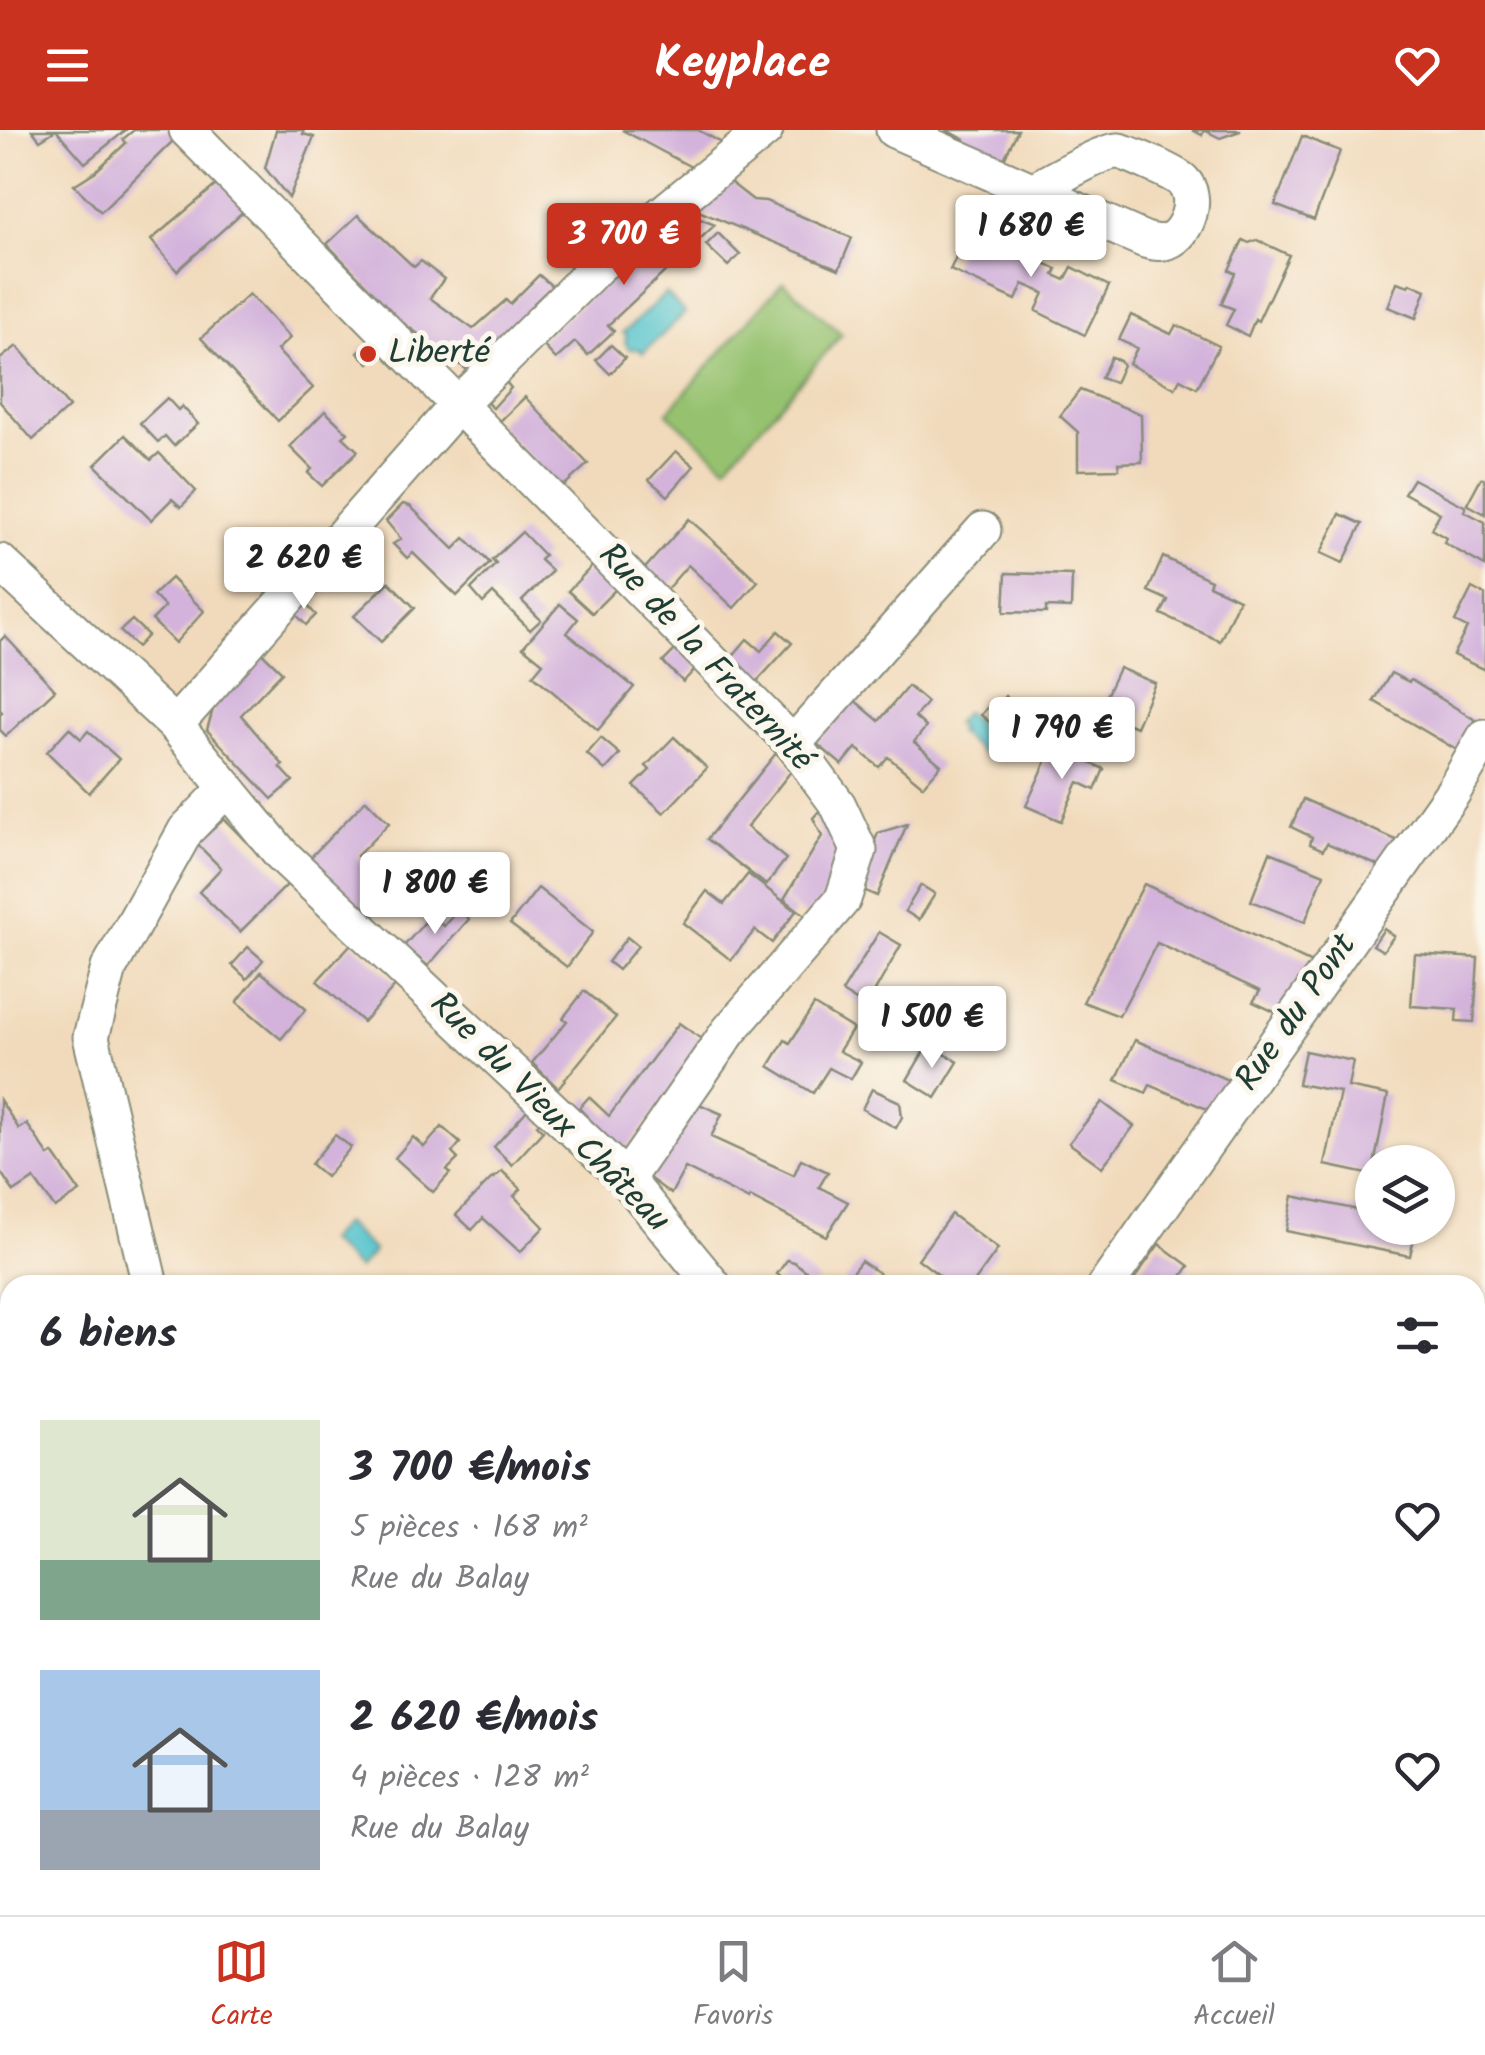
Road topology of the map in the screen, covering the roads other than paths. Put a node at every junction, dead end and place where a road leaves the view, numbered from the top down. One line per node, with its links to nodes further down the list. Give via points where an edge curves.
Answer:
1 (187, 130): 5 (street, Rue de la Fraternité)
2 (765, 130): 5 (street, via 598,266)
3 (894, 130): 4 (street)
4 (1032, 191)
5 (459, 404): 8 (street); 10 (street, Rue de la Fraternité)
6 (983, 530): 10 (street)
7 (0, 562): 8 (street, Rue du Vieux Château)
8 (175, 725): 11 (street, Rue du Vieux Château)
9 (1485, 738): 15 (street, Rue du Pont)
10 (794, 744): 12 (street, Rue de la Fraternité, via 838,805 859,850 843,899 729,1031)
11 (227, 788): 12 (street, Rue du Vieux Château, via 281,854); 13 (street, via 186,830 109,968 91,1037)
12 (626, 1179): 14 (street, Rue du Vieux Château)
13 (148, 1275)
14 (705, 1275)
15 (1113, 1275)

